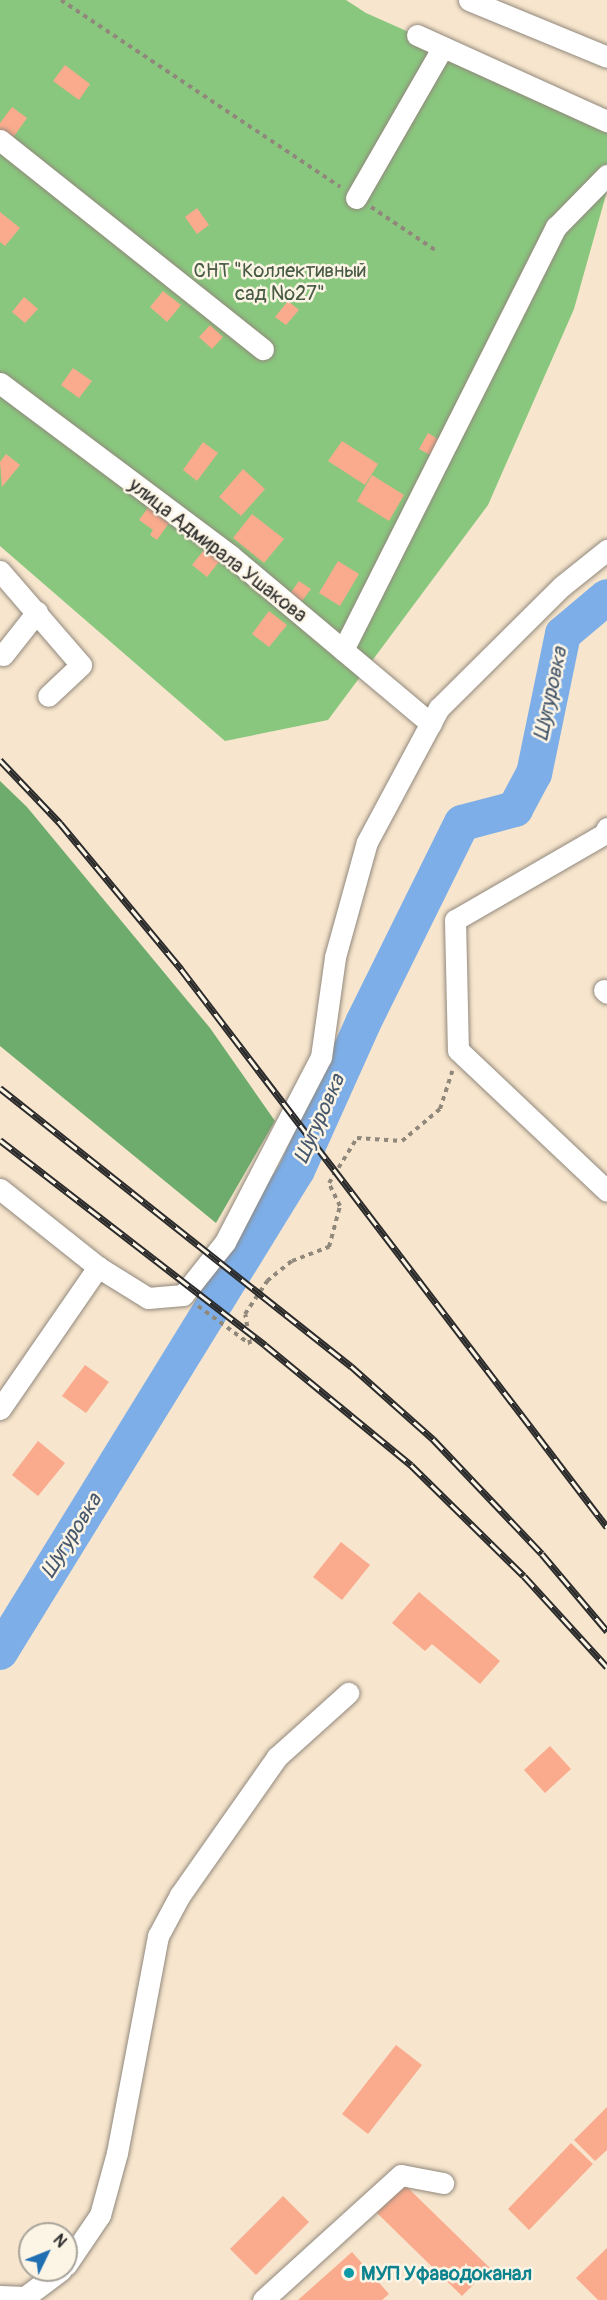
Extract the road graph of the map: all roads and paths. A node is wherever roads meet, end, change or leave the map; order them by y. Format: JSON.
{"nodes":[{"id":1,"x":61,"y":0,"type":"edge"},
{"id":2,"x":469,"y":0,"type":"edge"},
{"id":3,"x":417,"y":35,"type":"dead end"},
{"id":4,"x":444,"y":47,"type":"junction"},
{"id":5,"x":607,"y":57,"type":"edge"},
{"id":6,"x":607,"y":121,"type":"edge"},
{"id":7,"x":0,"y":140,"type":"edge"},
{"id":8,"x":607,"y":175,"type":"edge"},
{"id":9,"x":356,"y":198,"type":"junction"},
{"id":10,"x":435,"y":250,"type":"dead end"},
{"id":11,"x":263,"y":349,"type":"dead end"},
{"id":12,"x":0,"y":382,"type":"edge"},
{"id":13,"x":607,"y":550,"type":"edge"},
{"id":14,"x":0,"y":571,"type":"edge"},
{"id":15,"x":37,"y":612,"type":"junction"},
{"id":16,"x":343,"y":650,"type":"junction"},
{"id":17,"x":3,"y":655,"type":"dead end"},
{"id":18,"x":48,"y":696,"type":"dead end"},
{"id":19,"x":431,"y":724,"type":"junction"},
{"id":20,"x":607,"y":828,"type":"edge"},
{"id":21,"x":458,"y":1050,"type":"junction"},
{"id":22,"x":0,"y":1189,"type":"edge"},
{"id":23,"x":607,"y":1191,"type":"edge"},
{"id":24,"x":98,"y":1267,"type":"junction"},
{"id":25,"x":183,"y":1295,"type":"junction"},
{"id":26,"x":0,"y":1409,"type":"edge"},
{"id":27,"x":348,"y":1693,"type":"dead end"},
{"id":28,"x":443,"y":2183,"type":"dead end"},
{"id":29,"x":78,"y":2247,"type":"edge"},
{"id":30,"x":45,"y":2282,"type":"edge"},
{"id":31,"x":0,"y":2296,"type":"edge"},
{"id":32,"x":262,"y":2300,"type":"edge"}],
"edges":[{"from":1,"to":9,"type":"path"},
{"from":2,"to":5,"type":"street"},
{"from":3,"to":4,"type":"street"},
{"from":4,"to":6,"type":"street"},
{"from":4,"to":9,"type":"street"},
{"from":7,"to":11,"type":"street"},
{"from":8,"to":16,"type":"street"},
{"from":9,"to":10,"type":"path"},
{"from":12,"to":16,"type":"street","name":"улица Адмирала Ушакова"},
{"from":13,"to":19,"type":"street"},
{"from":14,"to":15,"type":"street"},
{"from":15,"to":17,"type":"street"},
{"from":15,"to":18,"type":"street"},
{"from":16,"to":19,"type":"street","name":"улица Адмирала Ушакова"},
{"from":19,"to":25,"type":"street"},
{"from":20,"to":21,"type":"street"},
{"from":21,"to":23,"type":"street"},
{"from":21,"to":25,"type":"path"},
{"from":22,"to":24,"type":"street"},
{"from":24,"to":25,"type":"street"},
{"from":24,"to":26,"type":"street"},
{"from":27,"to":29,"type":"street"},
{"from":28,"to":32,"type":"street"},
{"from":30,"to":31,"type":"street"}]}
